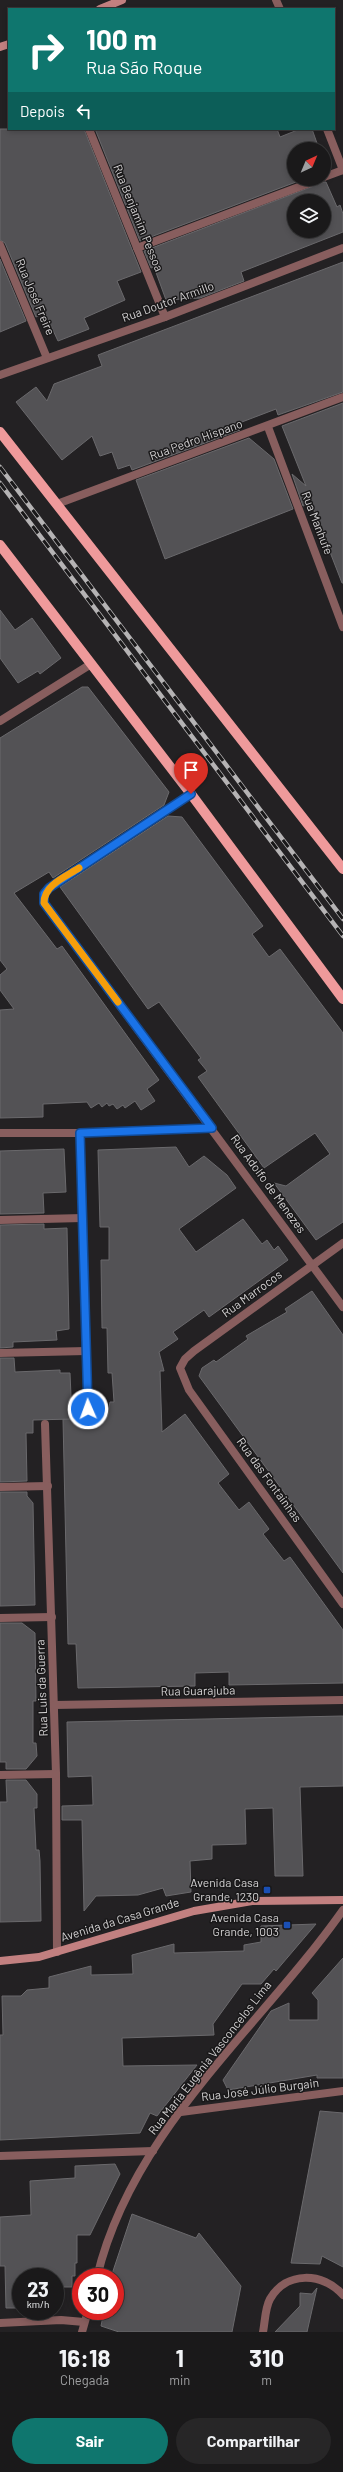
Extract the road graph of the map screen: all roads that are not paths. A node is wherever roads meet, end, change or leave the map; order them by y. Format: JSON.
{"nodes":[{"id":1,"x":122,"y":0,"type":"edge"},
{"id":2,"x":102,"y":8,"type":"edge"},
{"id":3,"x":89,"y":130,"type":"edge"},
{"id":4,"x":327,"y":130,"type":"edge"},
{"id":5,"x":343,"y":170,"type":"edge"},
{"id":6,"x":331,"y":174,"type":"edge"},
{"id":7,"x":301,"y":186,"type":"edge"},
{"id":8,"x":0,"y":245,"type":"edge"},
{"id":9,"x":137,"y":248,"type":"junction"},
{"id":10,"x":343,"y":248,"type":"edge"},
{"id":11,"x":165,"y":317,"type":"junction"},
{"id":12,"x":47,"y":358,"type":"junction"},
{"id":13,"x":0,"y":375,"type":"edge"},
{"id":14,"x":343,"y":397,"type":"edge"},
{"id":15,"x":268,"y":426,"type":"junction"},
{"id":16,"x":0,"y":432,"type":"edge"},
{"id":17,"x":57,"y":504,"type":"junction"},
{"id":18,"x":0,"y":545,"type":"edge"},
{"id":19,"x":343,"y":627,"type":"edge"},
{"id":20,"x":91,"y":664,"type":"junction"},
{"id":21,"x":0,"y":721,"type":"edge"},
{"id":22,"x":191,"y":794,"type":"junction"},
{"id":23,"x":343,"y":869,"type":"edge"},
{"id":24,"x":343,"y":999,"type":"edge"},
{"id":25,"x":212,"y":1128,"type":"junction"},
{"id":26,"x":0,"y":1133,"type":"edge"},
{"id":27,"x":80,"y":1133,"type":"junction"},
{"id":28,"x":82,"y":1218,"type":"junction"},
{"id":29,"x":0,"y":1220,"type":"edge"},
{"id":30,"x":343,"y":1243,"type":"edge"},
{"id":31,"x":312,"y":1265,"type":"junction"},
{"id":32,"x":343,"y":1307,"type":"edge"},
{"id":33,"x":86,"y":1351,"type":"junction"},
{"id":34,"x":0,"y":1353,"type":"edge"},
{"id":35,"x":180,"y":1368,"type":"joint"},
{"id":36,"x":88,"y":1409,"type":"dead end"},
{"id":37,"x":46,"y":1424,"type":"dead end"},
{"id":38,"x":48,"y":1486,"type":"junction"},
{"id":39,"x":0,"y":1487,"type":"edge"},
{"id":40,"x":343,"y":1604,"type":"edge"},
{"id":41,"x":52,"y":1617,"type":"junction"},
{"id":42,"x":0,"y":1618,"type":"edge"},
{"id":43,"x":343,"y":1700,"type":"edge"},
{"id":44,"x":54,"y":1705,"type":"junction"},
{"id":45,"x":56,"y":1774,"type":"junction"},
{"id":46,"x":0,"y":1775,"type":"edge"},
{"id":47,"x":343,"y":1900,"type":"edge"},
{"id":48,"x":343,"y":1910,"type":"edge"},
{"id":49,"x":57,"y":1952,"type":"junction"},
{"id":50,"x":0,"y":1961,"type":"edge"},
{"id":51,"x":343,"y":2092,"type":"edge"},
{"id":52,"x":181,"y":2112,"type":"junction"},
{"id":53,"x":153,"y":2151,"type":"junction"},
{"id":54,"x":0,"y":2156,"type":"edge"},
{"id":55,"x":100,"y":2268,"type":"edge"},
{"id":56,"x":343,"y":2296,"type":"edge"},
{"id":57,"x":84,"y":2322,"type":"joint"},
{"id":58,"x":0,"y":2323,"type":"edge"},
{"id":59,"x":82,"y":2332,"type":"edge"},
{"id":60,"x":262,"y":2332,"type":"edge"}],
"edges":[{"from":1,"to":2,"type":"main road"},
{"from":3,"to":9,"type":"street","name":"Rua Benjamim Pessoa"},
{"from":4,"to":5,"type":"street"},
{"from":5,"to":6,"type":"street"},
{"from":7,"to":9,"type":"street"},
{"from":8,"to":12,"type":"street","name":"Rua José Freire"},
{"from":9,"to":11,"type":"street","name":"Rua Benjamim Pessoa"},
{"from":10,"to":11,"type":"street","name":"Rua Doutor Armillo"},
{"from":11,"to":12,"type":"street","name":"Rua Doutor Armillo"},
{"from":12,"to":13,"type":"street","name":"Rua Doutor Armillo"},
{"from":14,"to":15,"type":"street","name":"Rua Pedro Hispano"},
{"from":15,"to":17,"type":"street","name":"Rua Pedro Hispano"},
{"from":15,"to":19,"type":"street","name":"Rua Manhufe"},
{"from":16,"to":17,"type":"main road"},
{"from":17,"to":23,"type":"main road"},
{"from":18,"to":20,"type":"main road"},
{"from":20,"to":21,"type":"street"},
{"from":20,"to":22,"type":"main road"},
{"from":22,"to":24,"type":"main road"},
{"from":22,"to":25,"type":"street","name":"Rua Adolfo de Menezes"},
{"from":25,"to":27,"type":"street"},
{"from":25,"to":31,"type":"street","name":"Rua Adolfo de Menezes"},
{"from":26,"to":27,"type":"street"},
{"from":27,"to":28,"type":"street"},
{"from":28,"to":29,"type":"street"},
{"from":28,"to":33,"type":"street"},
{"from":30,"to":31,"type":"street","name":"Rua Marrocos"},
{"from":31,"to":32,"type":"street","name":"Rua Adolfo de Menezes"},
{"from":31,"to":35,"type":"street","name":"Rua Marrocos"},
{"from":33,"to":34,"type":"street"},
{"from":33,"to":36,"type":"street"},
{"from":35,"to":40,"type":"street","name":"Rua das Fontainhas"},
{"from":37,"to":38,"type":"street","name":"Rua Luis da Guerra"},
{"from":38,"to":39,"type":"street"},
{"from":38,"to":41,"type":"street","name":"Rua Luis da Guerra"},
{"from":41,"to":42,"type":"street"},
{"from":41,"to":44,"type":"street","name":"Rua Luis da Guerra"},
{"from":43,"to":44,"type":"street","name":"Rua Guarajuba"},
{"from":44,"to":45,"type":"street","name":"Rua Luis da Guerra"},
{"from":45,"to":46,"type":"street"},
{"from":45,"to":49,"type":"street","name":"Rua Luis da Guerra"},
{"from":47,"to":49,"type":"main road","name":"Avenida da Casa Grande"},
{"from":48,"to":52,"type":"street","name":"Rua Maria Eugênia Vasconcelos Lima"},
{"from":49,"to":50,"type":"main road","name":"Avenida da Casa Grande"},
{"from":51,"to":52,"type":"street","name":"Rua José Júlio Burgain"},
{"from":52,"to":53,"type":"street","name":"Rua Maria Eugênia Vasconcelos Lima"},
{"from":53,"to":54,"type":"street"},
{"from":53,"to":55,"type":"street","name":"Rua Maria Eugênia Vasconcelos Lima"},
{"from":56,"to":60,"type":"street"},
{"from":57,"to":58,"type":"street"},
{"from":57,"to":59,"type":"street"}]}
